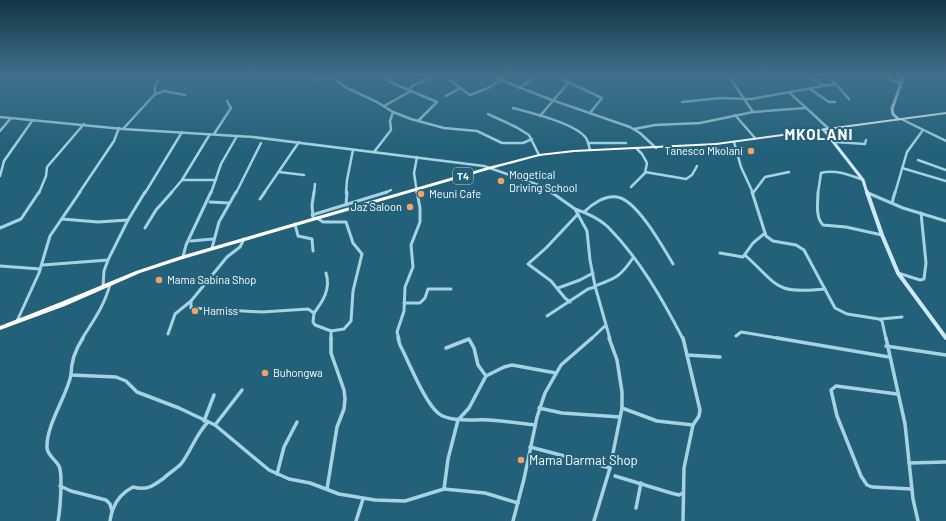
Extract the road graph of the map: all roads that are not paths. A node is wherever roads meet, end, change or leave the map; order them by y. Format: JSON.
{"nodes":[{"id":1,"x":150,"y":99,"type":"edge"},
{"id":2,"x":370,"y":99,"type":"edge"},
{"id":3,"x":395,"y":99,"type":"edge"},
{"id":4,"x":429,"y":99,"type":"edge"},
{"id":5,"x":601,"y":99,"type":"edge"},
{"id":6,"x":708,"y":99,"type":"edge"},
{"id":7,"x":744,"y":99,"type":"edge"},
{"id":8,"x":796,"y":99,"type":"edge"},
{"id":9,"x":825,"y":99,"type":"edge"},
{"id":10,"x":895,"y":99,"type":"edge"},
{"id":11,"x":552,"y":100,"type":"joint"},
{"id":12,"x":227,"y":101,"type":"dead end"},
{"id":13,"x":682,"y":102,"type":"dead end"},
{"id":14,"x":835,"y":102,"type":"dead end"},
{"id":15,"x":383,"y":106,"type":"junction"},
{"id":16,"x":513,"y":108,"type":"dead end"},
{"id":17,"x":805,"y":108,"type":"junction"},
{"id":18,"x":393,"y":112,"type":"junction"},
{"id":19,"x":753,"y":112,"type":"junction"},
{"id":20,"x":946,"y":112,"type":"edge"},
{"id":21,"x":590,"y":113,"type":"junction"},
{"id":22,"x":488,"y":114,"type":"dead end"},
{"id":23,"x":735,"y":115,"type":"junction"},
{"id":24,"x":540,"y":116,"type":"junction"},
{"id":25,"x":0,"y":117,"type":"edge"},
{"id":26,"x":11,"y":118,"type":"junction"},
{"id":27,"x":900,"y":119,"type":"junction"},
{"id":28,"x":418,"y":120,"type":"junction"},
{"id":29,"x":32,"y":121,"type":"junction"},
{"id":30,"x":84,"y":124,"type":"junction"},
{"id":31,"x":119,"y":128,"type":"junction"},
{"id":32,"x":123,"y":129,"type":"junction"},
{"id":33,"x":634,"y":129,"type":"junction"},
{"id":34,"x":826,"y":130,"type":"junction"},
{"id":35,"x":923,"y":130,"type":"junction"},
{"id":36,"x":0,"y":131,"type":"edge"},
{"id":37,"x":182,"y":132,"type":"junction"},
{"id":38,"x":212,"y":134,"type":"junction"},
{"id":39,"x":237,"y":136,"type":"junction"},
{"id":40,"x":532,"y":138,"type":"junction"},
{"id":41,"x":755,"y":138,"type":"junction"},
{"id":42,"x":866,"y":140,"type":"dead end"},
{"id":43,"x":946,"y":141,"type":"edge"},
{"id":44,"x":299,"y":142,"type":"junction"},
{"id":45,"x":588,"y":142,"type":"junction"},
{"id":46,"x":734,"y":142,"type":"junction"},
{"id":47,"x":835,"y":142,"type":"junction"},
{"id":48,"x":626,"y":143,"type":"dead end"},
{"id":49,"x":262,"y":144,"type":"dead end"},
{"id":50,"x":636,"y":148,"type":"junction"},
{"id":51,"x":656,"y":148,"type":"junction"},
{"id":52,"x":353,"y":150,"type":"junction"},
{"id":53,"x":590,"y":150,"type":"junction"},
{"id":54,"x":374,"y":152,"type":"junction"},
{"id":55,"x":539,"y":155,"type":"junction"},
{"id":56,"x":417,"y":157,"type":"junction"},
{"id":57,"x":918,"y":160,"type":"dead end"},
{"id":58,"x":697,"y":166,"type":"dead end"},
{"id":59,"x":490,"y":168,"type":"junction"},
{"id":60,"x":902,"y":168,"type":"junction"},
{"id":61,"x":946,"y":170,"type":"edge"},
{"id":62,"x":279,"y":172,"type":"junction"},
{"id":63,"x":645,"y":172,"type":"junction"},
{"id":64,"x":789,"y":172,"type":"dead end"},
{"id":65,"x":304,"y":174,"type":"dead end"},
{"id":66,"x":0,"y":176,"type":"edge"},
{"id":67,"x":182,"y":180,"type":"junction"},
{"id":68,"x":216,"y":180,"type":"junction"},
{"id":69,"x":862,"y":180,"type":"junction"},
{"id":70,"x":946,"y":181,"type":"edge"},
{"id":71,"x":315,"y":184,"type":"dead end"},
{"id":72,"x":632,"y":187,"type":"dead end"},
{"id":73,"x":391,"y":190,"type":"dead end"},
{"id":74,"x":416,"y":190,"type":"junction"},
{"id":75,"x":753,"y":193,"type":"junction"},
{"id":76,"x":868,"y":193,"type":"junction"},
{"id":77,"x":260,"y":199,"type":"dead end"},
{"id":78,"x":210,"y":202,"type":"dead end"},
{"id":79,"x":228,"y":203,"type":"junction"},
{"id":80,"x":892,"y":203,"type":"junction"},
{"id":81,"x":346,"y":205,"type":"junction"},
{"id":82,"x":575,"y":209,"type":"junction"},
{"id":83,"x":584,"y":212,"type":"junction"},
{"id":84,"x":921,"y":213,"type":"junction"},
{"id":85,"x":578,"y":214,"type":"junction"},
{"id":86,"x":314,"y":217,"type":"junction"},
{"id":87,"x":62,"y":218,"type":"junction"},
{"id":88,"x":128,"y":220,"type":"junction"},
{"id":89,"x":946,"y":221,"type":"edge"},
{"id":90,"x":0,"y":223,"type":"edge"},
{"id":91,"x":295,"y":224,"type":"junction"},
{"id":92,"x":4,"y":225,"type":"junction"},
{"id":93,"x":0,"y":228,"type":"edge"},
{"id":94,"x":145,"y":228,"type":"dead end"},
{"id":95,"x":765,"y":233,"type":"junction"},
{"id":96,"x":882,"y":235,"type":"junction"},
{"id":97,"x":244,"y":239,"type":"junction"},
{"id":98,"x":213,"y":240,"type":"junction"},
{"id":99,"x":191,"y":241,"type":"dead end"},
{"id":100,"x":212,"y":248,"type":"junction"},
{"id":101,"x":313,"y":251,"type":"dead end"},
{"id":102,"x":720,"y":253,"type":"dead end"},
{"id":103,"x":746,"y":256,"type":"junction"},
{"id":104,"x":183,"y":257,"type":"junction"},
{"id":105,"x":633,"y":258,"type":"junction"},
{"id":106,"x":108,"y":260,"type":"junction"},
{"id":107,"x":673,"y":264,"type":"dead end"},
{"id":108,"x":43,"y":265,"type":"dead end"},
{"id":109,"x":0,"y":266,"type":"edge"},
{"id":110,"x":40,"y":268,"type":"junction"},
{"id":111,"x":326,"y":273,"type":"dead end"},
{"id":112,"x":593,"y":273,"type":"junction"},
{"id":113,"x":898,"y":273,"type":"junction"},
{"id":114,"x":110,"y":284,"type":"junction"},
{"id":115,"x":103,"y":287,"type":"junction"},
{"id":116,"x":595,"y":287,"type":"junction"},
{"id":117,"x":558,"y":288,"type":"junction"},
{"id":118,"x":450,"y":289,"type":"dead end"},
{"id":119,"x":825,"y":289,"type":"junction"},
{"id":120,"x":191,"y":301,"type":"junction"},
{"id":121,"x":570,"y":302,"type":"junction"},
{"id":122,"x":404,"y":303,"type":"junction"},
{"id":123,"x":314,"y":313,"type":"junction"},
{"id":124,"x":547,"y":316,"type":"dead end"},
{"id":125,"x":902,"y":317,"type":"dead end"},
{"id":126,"x":881,"y":319,"type":"junction"},
{"id":127,"x":17,"y":322,"type":"junction"},
{"id":128,"x":605,"y":326,"type":"junction"},
{"id":129,"x":0,"y":328,"type":"edge"},
{"id":130,"x":331,"y":331,"type":"junction"},
{"id":131,"x":168,"y":334,"type":"dead end"},
{"id":132,"x":736,"y":336,"type":"dead end"},
{"id":133,"x":946,"y":338,"type":"edge"},
{"id":134,"x":886,"y":346,"type":"junction"},
{"id":135,"x":446,"y":348,"type":"dead end"},
{"id":136,"x":687,"y":355,"type":"junction"},
{"id":137,"x":946,"y":355,"type":"edge"},
{"id":138,"x":720,"y":357,"type":"dead end"},
{"id":139,"x":888,"y":357,"type":"junction"},
{"id":140,"x":556,"y":373,"type":"junction"},
{"id":141,"x":71,"y":376,"type":"junction"},
{"id":142,"x":486,"y":376,"type":"junction"},
{"id":143,"x":242,"y":390,"type":"dead end"},
{"id":144,"x":897,"y":394,"type":"junction"},
{"id":145,"x":214,"y":396,"type":"dead end"},
{"id":146,"x":539,"y":408,"type":"junction"},
{"id":147,"x":622,"y":408,"type":"junction"},
{"id":148,"x":620,"y":417,"type":"junction"},
{"id":149,"x":458,"y":420,"type":"junction"},
{"id":150,"x":206,"y":422,"type":"junction"},
{"id":151,"x":297,"y":422,"type":"dead end"},
{"id":152,"x":215,"y":425,"type":"junction"},
{"id":153,"x":534,"y":425,"type":"junction"},
{"id":154,"x":693,"y":425,"type":"junction"},
{"id":155,"x":530,"y":447,"type":"junction"},
{"id":156,"x":946,"y":462,"type":"edge"},
{"id":157,"x":909,"y":463,"type":"junction"},
{"id":158,"x":610,"y":468,"type":"junction"},
{"id":159,"x":278,"y":474,"type":"junction"},
{"id":160,"x":615,"y":476,"type":"dead end"},
{"id":161,"x":641,"y":483,"type":"junction"},
{"id":162,"x":60,"y":486,"type":"junction"},
{"id":163,"x":327,"y":489,"type":"junction"},
{"id":164,"x":444,"y":489,"type":"junction"},
{"id":165,"x":912,"y":489,"type":"junction"},
{"id":166,"x":683,"y":493,"type":"junction"},
{"id":167,"x":363,"y":498,"type":"junction"},
{"id":168,"x":518,"y":503,"type":"junction"},
{"id":169,"x":636,"y":508,"type":"dead end"},
{"id":170,"x":112,"y":511,"type":"junction"},
{"id":171,"x":58,"y":521,"type":"edge"},
{"id":172,"x":110,"y":521,"type":"edge"},
{"id":173,"x":356,"y":521,"type":"edge"},
{"id":174,"x":513,"y":521,"type":"edge"},
{"id":175,"x":594,"y":521,"type":"edge"},
{"id":176,"x":683,"y":521,"type":"edge"},
{"id":177,"x":918,"y":521,"type":"edge"}],
"edges":[{"from":1,"to":32,"type":"street"},
{"from":2,"to":15,"type":"street"},
{"from":3,"to":15,"type":"street"},
{"from":4,"to":28,"type":"street"},
{"from":5,"to":21,"type":"street"},
{"from":6,"to":13,"type":"street"},
{"from":7,"to":19,"type":"street"},
{"from":8,"to":17,"type":"street"},
{"from":9,"to":14,"type":"street"},
{"from":10,"to":27,"type":"street"},
{"from":11,"to":21,"type":"street"},
{"from":11,"to":24,"type":"street"},
{"from":12,"to":38,"type":"street"},
{"from":15,"to":18,"type":"street"},
{"from":16,"to":24,"type":"street"},
{"from":17,"to":19,"type":"street"},
{"from":17,"to":34,"type":"street"},
{"from":18,"to":28,"type":"street"},
{"from":18,"to":54,"type":"street"},
{"from":19,"to":23,"type":"street"},
{"from":20,"to":27,"type":"highway","number":"T4"},
{"from":21,"to":33,"type":"street"},
{"from":22,"to":40,"type":"street"},
{"from":23,"to":33,"type":"street"},
{"from":23,"to":41,"type":"street"},
{"from":24,"to":45,"type":"street"},
{"from":25,"to":26,"type":"street"},
{"from":26,"to":29,"type":"street"},
{"from":26,"to":36,"type":"street"},
{"from":27,"to":34,"type":"highway","number":"T4"},
{"from":27,"to":35,"type":"street"},
{"from":28,"to":40,"type":"street"},
{"from":29,"to":30,"type":"street"},
{"from":29,"to":66,"type":"street"},
{"from":30,"to":31,"type":"street"},
{"from":30,"to":92,"type":"street"},
{"from":31,"to":32,"type":"street"},
{"from":31,"to":87,"type":"street"},
{"from":32,"to":37,"type":"street"},
{"from":33,"to":51,"type":"street"},
{"from":34,"to":41,"type":"highway","number":"T4"},
{"from":34,"to":47,"type":"street"},
{"from":35,"to":43,"type":"street"},
{"from":35,"to":60,"type":"street"},
{"from":37,"to":38,"type":"street"},
{"from":37,"to":88,"type":"street"},
{"from":38,"to":39,"type":"street"},
{"from":38,"to":67,"type":"street"},
{"from":39,"to":44,"type":"street"},
{"from":39,"to":68,"type":"street"},
{"from":40,"to":55,"type":"street"},
{"from":41,"to":46,"type":"highway","number":"T4"},
{"from":42,"to":47,"type":"street"},
{"from":44,"to":52,"type":"street"},
{"from":44,"to":62,"type":"street"},
{"from":45,"to":48,"type":"street"},
{"from":45,"to":53,"type":"street"},
{"from":46,"to":51,"type":"highway","number":"T4"},
{"from":46,"to":75,"type":"street"},
{"from":47,"to":69,"type":"street"},
{"from":49,"to":79,"type":"street"},
{"from":50,"to":51,"type":"highway","number":"T4"},
{"from":50,"to":53,"type":"highway","number":"T4"},
{"from":50,"to":63,"type":"street"},
{"from":52,"to":54,"type":"street"},
{"from":52,"to":81,"type":"street"},
{"from":53,"to":55,"type":"highway","number":"T4"},
{"from":54,"to":56,"type":"street"},
{"from":55,"to":59,"type":"highway","number":"T4"},
{"from":56,"to":59,"type":"street"},
{"from":56,"to":74,"type":"street"},
{"from":57,"to":61,"type":"street"},
{"from":58,"to":63,"type":"street"},
{"from":59,"to":74,"type":"highway","number":"T4"},
{"from":59,"to":82,"type":"street"},
{"from":60,"to":70,"type":"street"},
{"from":60,"to":80,"type":"street"},
{"from":62,"to":65,"type":"street"},
{"from":62,"to":77,"type":"street"},
{"from":63,"to":72,"type":"street"},
{"from":64,"to":75,"type":"street"},
{"from":67,"to":68,"type":"street"},
{"from":67,"to":94,"type":"street"},
{"from":68,"to":104,"type":"street"},
{"from":69,"to":76,"type":"street"},
{"from":69,"to":96,"type":"street"},
{"from":71,"to":86,"type":"street"},
{"from":73,"to":81,"type":"street"},
{"from":74,"to":86,"type":"highway","number":"T4"},
{"from":74,"to":122,"type":"street"},
{"from":75,"to":95,"type":"street"},
{"from":76,"to":80,"type":"street"},
{"from":76,"to":96,"type":"street"},
{"from":78,"to":79,"type":"street"},
{"from":79,"to":98,"type":"street"},
{"from":80,"to":84,"type":"street"},
{"from":81,"to":86,"type":"street"},
{"from":82,"to":83,"type":"street"},
{"from":82,"to":85,"type":"street"},
{"from":83,"to":105,"type":"street"},
{"from":83,"to":107,"type":"street"},
{"from":84,"to":89,"type":"street"},
{"from":84,"to":113,"type":"street"},
{"from":85,"to":112,"type":"street"},
{"from":85,"to":117,"type":"street"},
{"from":86,"to":91,"type":"highway","number":"T4"},
{"from":86,"to":130,"type":"street"},
{"from":87,"to":88,"type":"street"},
{"from":87,"to":110,"type":"street"},
{"from":88,"to":106,"type":"street"},
{"from":90,"to":92,"type":"street"},
{"from":91,"to":97,"type":"highway","number":"T4"},
{"from":91,"to":101,"type":"street"},
{"from":92,"to":93,"type":"street"},
{"from":95,"to":103,"type":"street"},
{"from":95,"to":119,"type":"street"},
{"from":96,"to":113,"type":"street"},
{"from":97,"to":100,"type":"highway","number":"T4"},
{"from":97,"to":120,"type":"street"},
{"from":98,"to":99,"type":"street"},
{"from":98,"to":100,"type":"street"},
{"from":100,"to":104,"type":"highway","number":"T4"},
{"from":102,"to":103,"type":"street"},
{"from":103,"to":119,"type":"street"},
{"from":104,"to":114,"type":"highway","number":"T4"},
{"from":105,"to":116,"type":"street"},
{"from":105,"to":136,"type":"street"},
{"from":106,"to":108,"type":"street"},
{"from":106,"to":115,"type":"street"},
{"from":109,"to":110,"type":"street"},
{"from":110,"to":127,"type":"street"},
{"from":111,"to":123,"type":"street"},
{"from":112,"to":116,"type":"street"},
{"from":112,"to":117,"type":"street"},
{"from":113,"to":133,"type":"street"},
{"from":114,"to":115,"type":"highway","number":"T4"},
{"from":114,"to":141,"type":"street"},
{"from":115,"to":127,"type":"highway","number":"T4"},
{"from":116,"to":121,"type":"street"},
{"from":116,"to":128,"type":"street"},
{"from":117,"to":121,"type":"street"},
{"from":118,"to":122,"type":"street"},
{"from":119,"to":126,"type":"street"},
{"from":120,"to":123,"type":"street"},
{"from":120,"to":131,"type":"street"},
{"from":121,"to":124,"type":"street"},
{"from":122,"to":149,"type":"street"},
{"from":123,"to":130,"type":"street"},
{"from":125,"to":126,"type":"street"},
{"from":126,"to":134,"type":"street"},
{"from":127,"to":129,"type":"highway","number":"T4"},
{"from":128,"to":140,"type":"street"},
{"from":128,"to":147,"type":"street"},
{"from":130,"to":163,"type":"street"},
{"from":132,"to":139,"type":"street"},
{"from":134,"to":137,"type":"street"},
{"from":134,"to":139,"type":"street"},
{"from":135,"to":142,"type":"street"},
{"from":136,"to":138,"type":"street"},
{"from":136,"to":154,"type":"street"},
{"from":139,"to":144,"type":"street"},
{"from":140,"to":142,"type":"street"},
{"from":140,"to":146,"type":"street"},
{"from":141,"to":150,"type":"street"},
{"from":141,"to":162,"type":"street"},
{"from":142,"to":149,"type":"street"},
{"from":143,"to":152,"type":"street"},
{"from":144,"to":157,"type":"street"},
{"from":144,"to":165,"type":"street"},
{"from":145,"to":150,"type":"street"},
{"from":146,"to":148,"type":"street"},
{"from":146,"to":153,"type":"street"},
{"from":147,"to":148,"type":"street"},
{"from":147,"to":154,"type":"street"},
{"from":148,"to":158,"type":"street"},
{"from":149,"to":153,"type":"street"},
{"from":149,"to":164,"type":"street"},
{"from":150,"to":152,"type":"street"},
{"from":150,"to":170,"type":"street"},
{"from":151,"to":159,"type":"street"},
{"from":152,"to":159,"type":"street"},
{"from":153,"to":155,"type":"street"},
{"from":154,"to":166,"type":"street"},
{"from":155,"to":158,"type":"street"},
{"from":155,"to":168,"type":"street"},
{"from":156,"to":157,"type":"street"},
{"from":157,"to":165,"type":"street"},
{"from":158,"to":175,"type":"street"},
{"from":159,"to":163,"type":"street"},
{"from":160,"to":161,"type":"street"},
{"from":161,"to":166,"type":"street"},
{"from":161,"to":169,"type":"street"},
{"from":162,"to":170,"type":"street"},
{"from":162,"to":171,"type":"street"},
{"from":163,"to":167,"type":"street"},
{"from":164,"to":167,"type":"street"},
{"from":164,"to":168,"type":"street"},
{"from":165,"to":177,"type":"street"},
{"from":166,"to":176,"type":"street"},
{"from":167,"to":173,"type":"street"},
{"from":168,"to":174,"type":"street"},
{"from":170,"to":172,"type":"street"}]}
